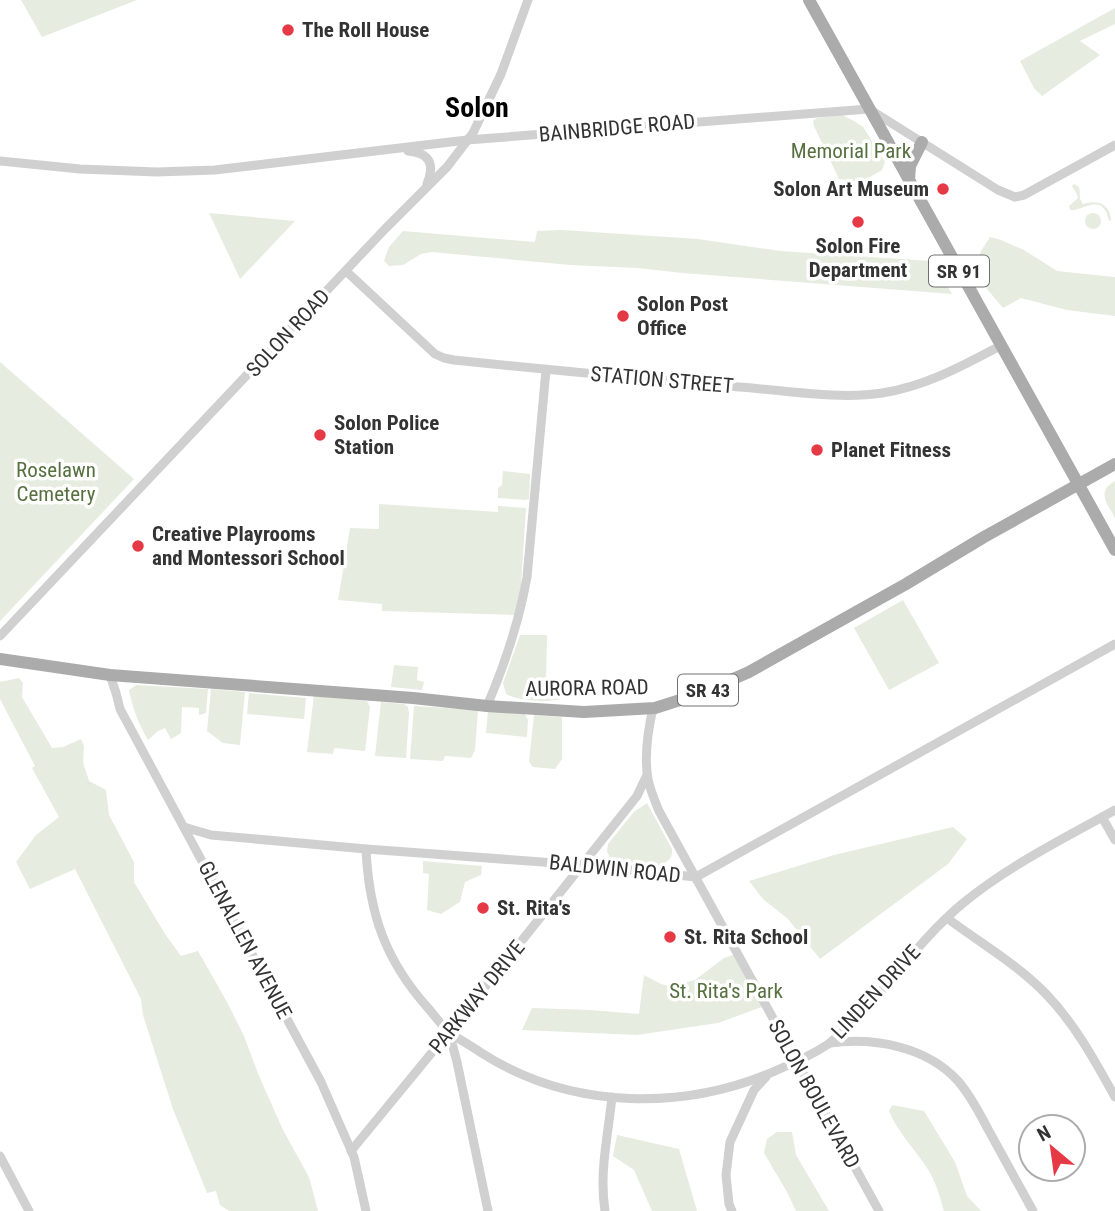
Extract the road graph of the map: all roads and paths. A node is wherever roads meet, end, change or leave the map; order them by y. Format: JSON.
{"nodes":[{"id":1,"x":528,"y":0,"type":"edge"},
{"id":2,"x":809,"y":0,"type":"edge"},
{"id":3,"x":869,"y":109,"type":"junction"},
{"id":4,"x":467,"y":140,"type":"junction"},
{"id":5,"x":922,"y":142,"type":"junction"},
{"id":6,"x":1115,"y":145,"type":"edge"},
{"id":7,"x":393,"y":149,"type":"junction"},
{"id":8,"x":0,"y":162,"type":"edge"},
{"id":9,"x":909,"y":181,"type":"junction"},
{"id":10,"x":425,"y":189,"type":"junction"},
{"id":11,"x":346,"y":271,"type":"junction"},
{"id":12,"x":1000,"y":346,"type":"junction"},
{"id":13,"x":546,"y":370,"type":"junction"},
{"id":14,"x":1115,"y":464,"type":"edge"},
{"id":15,"x":1078,"y":484,"type":"junction"},
{"id":16,"x":1115,"y":551,"type":"edge"},
{"id":17,"x":0,"y":636,"type":"edge"},
{"id":18,"x":1115,"y":643,"type":"edge"},
{"id":19,"x":0,"y":659,"type":"edge"},
{"id":20,"x":110,"y":675,"type":"junction"},
{"id":21,"x":487,"y":706,"type":"junction"},
{"id":22,"x":653,"y":708,"type":"junction"},
{"id":23,"x":648,"y":773,"type":"junction"},
{"id":24,"x":1115,"y":810,"type":"edge"},
{"id":25,"x":1102,"y":817,"type":"junction"},
{"id":26,"x":184,"y":827,"type":"junction"},
{"id":27,"x":1115,"y":840,"type":"edge"},
{"id":28,"x":366,"y":849,"type":"junction"},
{"id":29,"x":583,"y":864,"type":"junction"},
{"id":30,"x":696,"y":877,"type":"junction"},
{"id":31,"x":947,"y":918,"type":"junction"},
{"id":32,"x":449,"y":1032,"type":"junction"},
{"id":33,"x":829,"y":1043,"type":"junction"},
{"id":34,"x":796,"y":1062,"type":"junction"},
{"id":35,"x":769,"y":1075,"type":"junction"},
{"id":36,"x":612,"y":1097,"type":"junction"},
{"id":37,"x":1115,"y":1097,"type":"edge"},
{"id":38,"x":351,"y":1151,"type":"junction"},
{"id":39,"x":0,"y":1156,"type":"edge"},
{"id":40,"x":29,"y":1211,"type":"edge"},
{"id":41,"x":366,"y":1211,"type":"edge"},
{"id":42,"x":488,"y":1211,"type":"edge"},
{"id":43,"x":605,"y":1211,"type":"edge"},
{"id":44,"x":732,"y":1211,"type":"edge"},
{"id":45,"x":879,"y":1211,"type":"edge"},
{"id":46,"x":1033,"y":1211,"type":"edge"}],
"edges":[{"from":1,"to":4,"type":"street","name":"SOLON ROAD"},
{"from":2,"to":3,"type":"main road","number":"SR 91"},
{"from":3,"to":4,"type":"street","name":"BAINBRIDGE ROAD"},
{"from":3,"to":5,"type":"street"},
{"from":3,"to":9,"type":"main road","number":"SR 91"},
{"from":4,"to":7,"type":"street","name":"BAINBRIDGE ROAD"},
{"from":4,"to":10,"type":"street","name":"SOLON ROAD"},
{"from":5,"to":6,"type":"street"},
{"from":5,"to":9,"type":"main road"},
{"from":7,"to":8,"type":"street","name":"BAINBRIDGE ROAD"},
{"from":7,"to":10,"type":"street"},
{"from":9,"to":12,"type":"main road","number":"SR 91"},
{"from":10,"to":11,"type":"street","name":"SOLON ROAD"},
{"from":11,"to":13,"type":"street","name":"STATION STREET"},
{"from":11,"to":17,"type":"street","name":"SOLON ROAD"},
{"from":12,"to":13,"type":"street","name":"STATION STREET"},
{"from":12,"to":15,"type":"main road","number":"SR 91"},
{"from":13,"to":21,"type":"street"},
{"from":14,"to":15,"type":"main road","name":"AURORA ROAD","number":"SR 43"},
{"from":15,"to":16,"type":"main road","number":"SR 91"},
{"from":15,"to":22,"type":"main road","name":"AURORA ROAD","number":"SR 43"},
{"from":18,"to":30,"type":"street","name":"BALDWIN ROAD"},
{"from":19,"to":20,"type":"main road","name":"AURORA ROAD","number":"SR 43"},
{"from":20,"to":21,"type":"main road","name":"AURORA ROAD","number":"SR 43"},
{"from":20,"to":26,"type":"street","name":"GLENALLEN AVENUE"},
{"from":21,"to":22,"type":"main road","name":"AURORA ROAD","number":"SR 43"},
{"from":22,"to":23,"type":"street","name":"SOLON BOULEVARD"},
{"from":23,"to":29,"type":"street","name":"PARKWAY DRIVE"},
{"from":23,"to":30,"type":"street","name":"SOLON BOULEVARD"},
{"from":24,"to":25,"type":"street","name":"LINDEN DRIVE"},
{"from":25,"to":27,"type":"street"},
{"from":25,"to":31,"type":"street","name":"LINDEN DRIVE"},
{"from":26,"to":28,"type":"street","name":"BALDWIN ROAD"},
{"from":26,"to":38,"type":"street","name":"GLENALLEN AVENUE"},
{"from":28,"to":29,"type":"street","name":"BALDWIN ROAD"},
{"from":28,"to":32,"type":"street","name":"LINDEN DRIVE"},
{"from":29,"to":30,"type":"street","name":"BALDWIN ROAD"},
{"from":29,"to":32,"type":"street","name":"PARKWAY DRIVE"},
{"from":30,"to":34,"type":"street","name":"SOLON BOULEVARD"},
{"from":31,"to":33,"type":"street","name":"LINDEN DRIVE"},
{"from":31,"to":37,"type":"street"},
{"from":32,"to":36,"type":"street","name":"LINDEN DRIVE"},
{"from":32,"to":38,"type":"street","name":"PARKWAY DRIVE"},
{"from":32,"to":42,"type":"street"},
{"from":33,"to":34,"type":"street","name":"LINDEN DRIVE"},
{"from":33,"to":46,"type":"street"},
{"from":34,"to":35,"type":"street","name":"LINDEN DRIVE"},
{"from":34,"to":45,"type":"street","name":"SOLON BOULEVARD"},
{"from":35,"to":36,"type":"street","name":"LINDEN DRIVE"},
{"from":35,"to":44,"type":"street"},
{"from":36,"to":43,"type":"street"},
{"from":38,"to":41,"type":"street","name":"GLENALLEN AVENUE"},
{"from":39,"to":40,"type":"street"}]}
